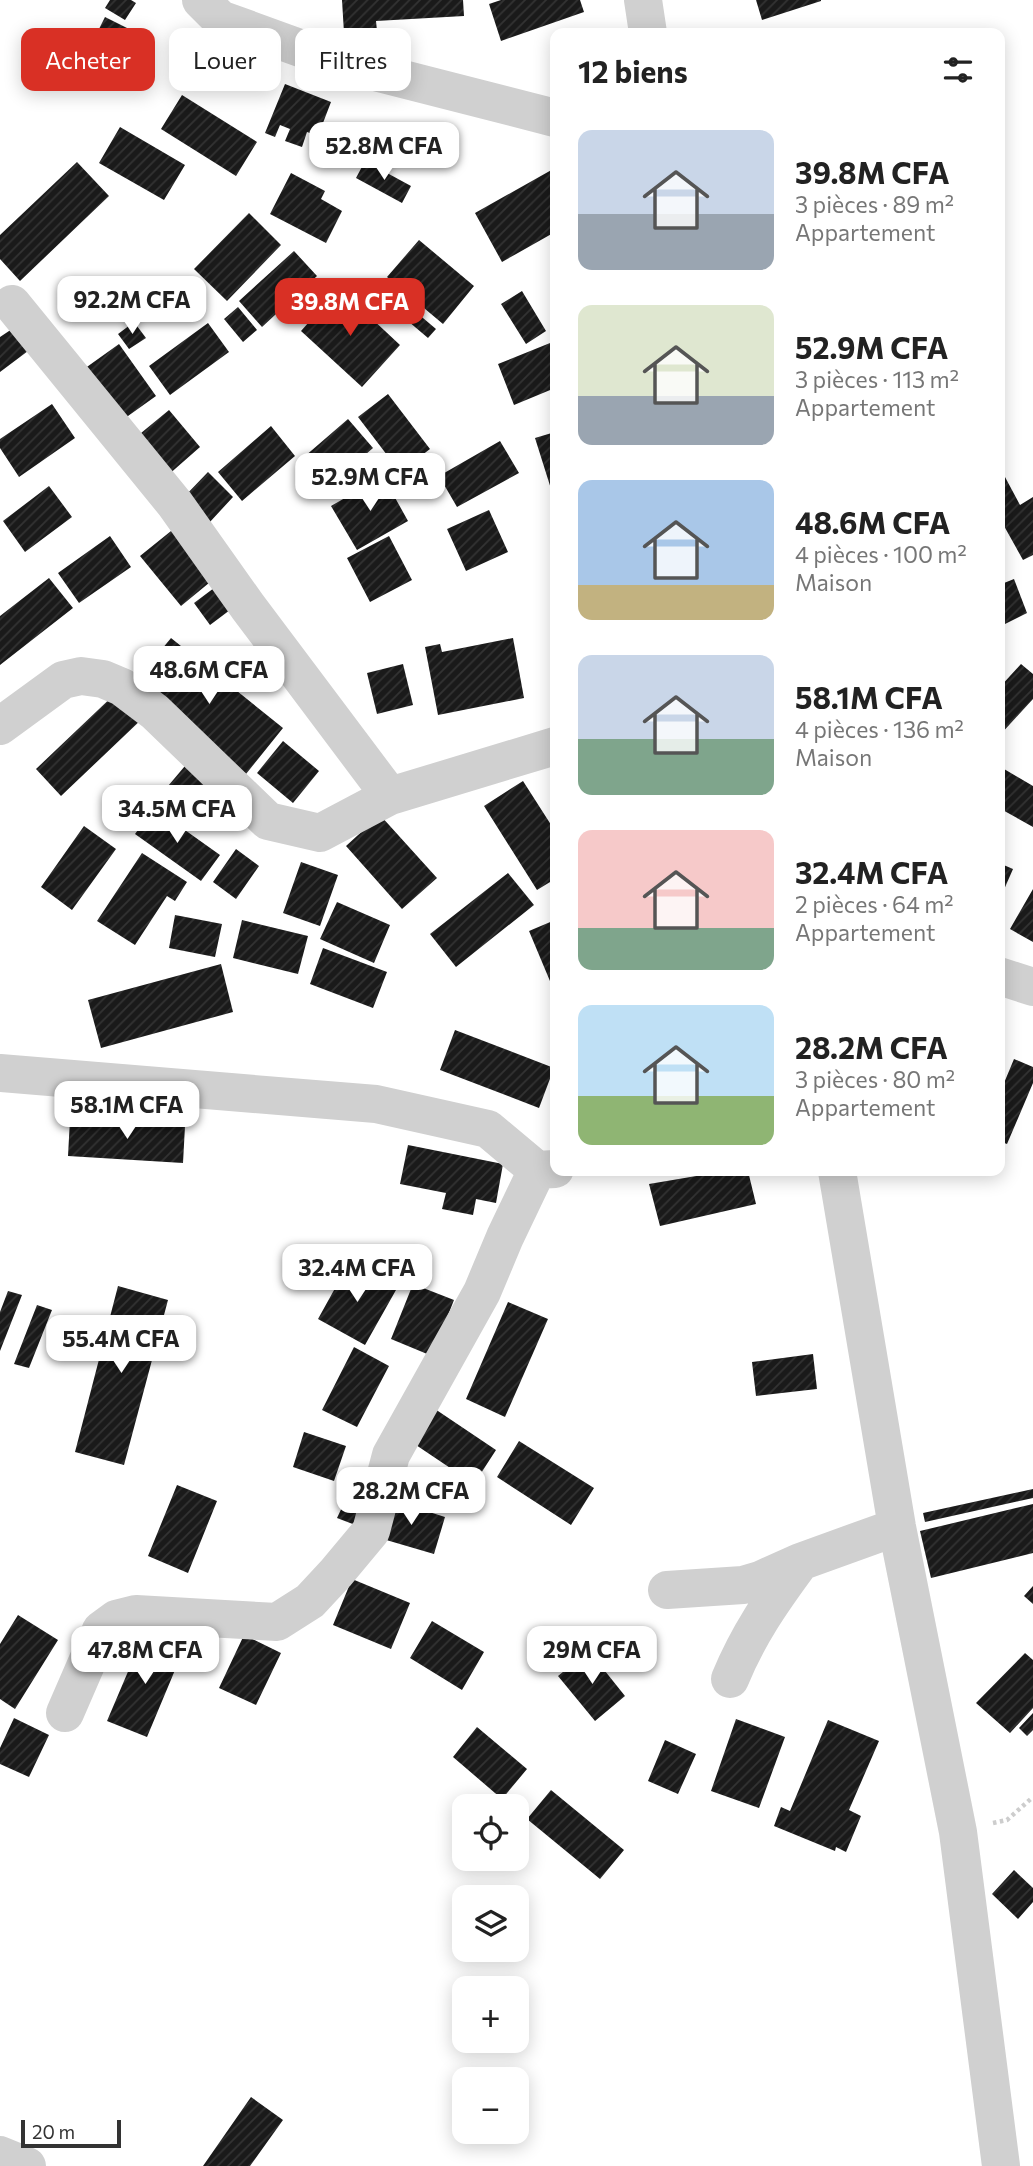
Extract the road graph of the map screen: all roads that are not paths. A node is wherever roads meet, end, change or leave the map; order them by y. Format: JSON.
{"nodes":[{"id":1,"x":201,"y":0,"type":"edge"},
{"id":2,"x":643,"y":0,"type":"edge"},
{"id":3,"x":648,"y":28,"type":"edge"},
{"id":4,"x":550,"y":117,"type":"edge"},
{"id":5,"x":12,"y":304,"type":"dead end"},
{"id":6,"x":0,"y":726,"type":"edge"},
{"id":7,"x":550,"y":748,"type":"edge"},
{"id":8,"x":390,"y":796,"type":"junction"},
{"id":9,"x":1005,"y":978,"type":"edge"},
{"id":10,"x":1033,"y":987,"type":"edge"},
{"id":11,"x":0,"y":1073,"type":"edge"},
{"id":12,"x":546,"y":1169,"type":"edge"},
{"id":13,"x":838,"y":1176,"type":"edge"},
{"id":14,"x":897,"y":1528,"type":"junction"},
{"id":15,"x":800,"y":1562,"type":"junction"},
{"id":16,"x":667,"y":1590,"type":"dead end"},
{"id":17,"x":730,"y":1679,"type":"dead end"},
{"id":18,"x":65,"y":1713,"type":"dead end"},
{"id":19,"x":0,"y":2155,"type":"edge"},
{"id":20,"x":27,"y":2166,"type":"edge"},
{"id":21,"x":1001,"y":2166,"type":"edge"}],
"edges":[{"from":1,"to":4,"type":"street"},
{"from":2,"to":3,"type":"street"},
{"from":5,"to":8,"type":"street"},
{"from":6,"to":8,"type":"street"},
{"from":7,"to":8,"type":"street"},
{"from":9,"to":10,"type":"street"},
{"from":11,"to":12,"type":"street"},
{"from":12,"to":18,"type":"street"},
{"from":13,"to":14,"type":"street"},
{"from":14,"to":15,"type":"street"},
{"from":14,"to":21,"type":"street"},
{"from":15,"to":16,"type":"street"},
{"from":15,"to":17,"type":"street"},
{"from":19,"to":20,"type":"street"}]}
